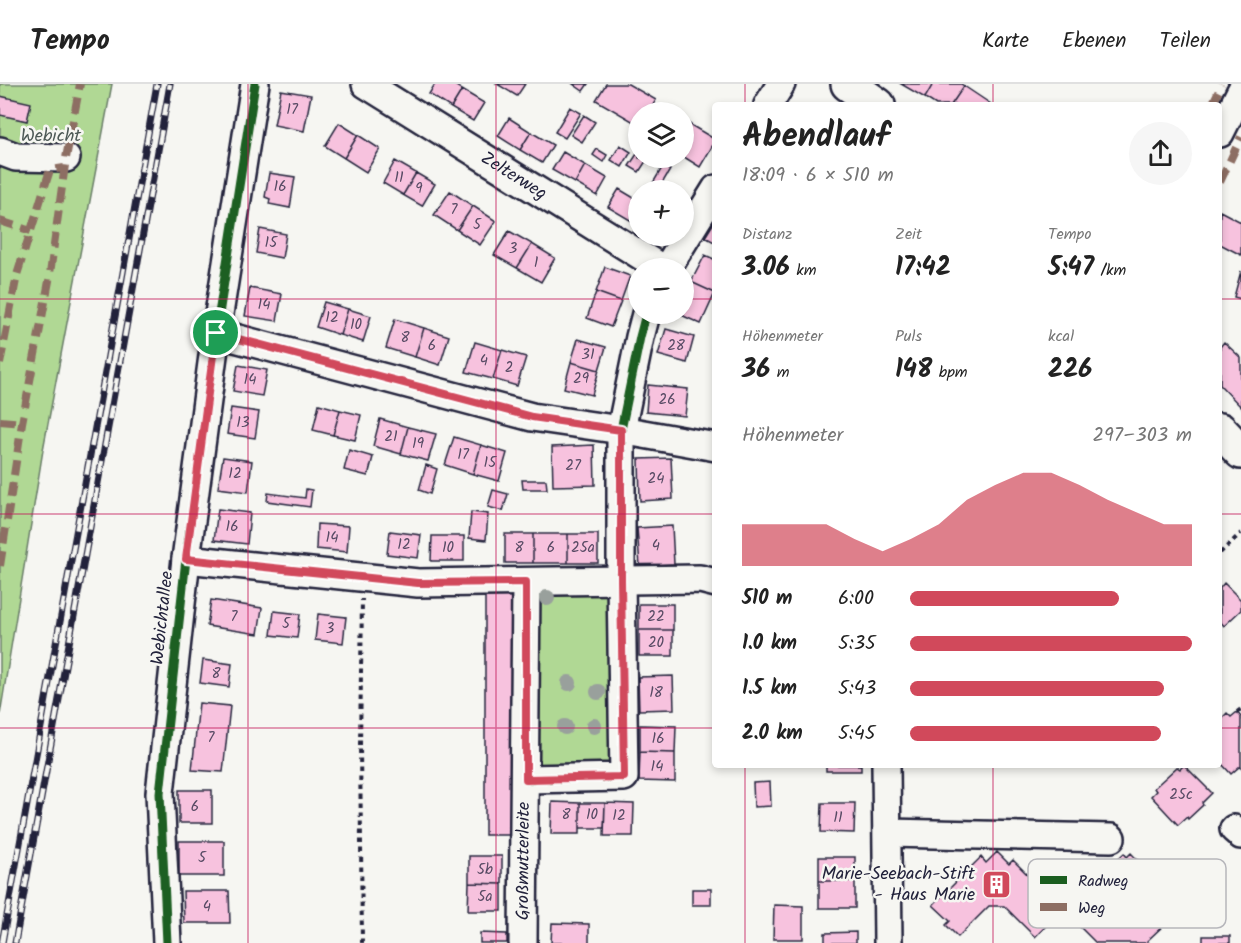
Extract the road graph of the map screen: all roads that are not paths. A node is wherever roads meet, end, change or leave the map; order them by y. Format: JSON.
{"nodes":[{"id":1,"x":255,"y":84,"type":"edge"},
{"id":2,"x":366,"y":84,"type":"edge"},
{"id":3,"x":780,"y":84,"type":"edge"},
{"id":4,"x":848,"y":84,"type":"edge"},
{"id":5,"x":1241,"y":91,"type":"edge"},
{"id":6,"x":770,"y":102,"type":"edge"},
{"id":7,"x":874,"y":102,"type":"edge"},
{"id":8,"x":1222,"y":129,"type":"edge"},
{"id":9,"x":0,"y":151,"type":"edge"},
{"id":10,"x":66,"y":158,"type":"dead end"},
{"id":11,"x":712,"y":195,"type":"edge"},
{"id":12,"x":644,"y":258,"type":"edge"},
{"id":13,"x":673,"y":258,"type":"edge"},
{"id":14,"x":643,"y":324,"type":"edge"},
{"id":15,"x":216,"y":333,"type":"junction"},
{"id":16,"x":621,"y":430,"type":"junction"},
{"id":17,"x":712,"y":446,"type":"edge"},
{"id":18,"x":186,"y":559,"type":"junction"},
{"id":19,"x":621,"y":580,"type":"junction"},
{"id":20,"x":526,"y":582,"type":"junction"},
{"id":21,"x":712,"y":582,"type":"edge"},
{"id":22,"x":886,"y":768,"type":"edge"},
{"id":23,"x":526,"y":779,"type":"junction"},
{"id":24,"x":888,"y":833,"type":"junction"},
{"id":25,"x":1111,"y":838,"type":"dead end"},
{"id":26,"x":167,"y":943,"type":"edge"},
{"id":27,"x":524,"y":943,"type":"edge"},
{"id":28,"x":888,"y":943,"type":"edge"}],
"edges":[{"from":1,"to":15,"type":"street","name":"Webichtallee"},
{"from":2,"to":12,"type":"street","name":"Zelterweg"},
{"from":3,"to":6,"type":"street"},
{"from":4,"to":7,"type":"main road"},
{"from":5,"to":8,"type":"street"},
{"from":9,"to":10,"type":"street"},
{"from":11,"to":13,"type":"street"},
{"from":14,"to":16,"type":"street","name":"Großmutterleite"},
{"from":15,"to":16,"type":"street"},
{"from":15,"to":18,"type":"street","name":"Webichtallee"},
{"from":16,"to":17,"type":"street"},
{"from":16,"to":19,"type":"street","name":"Großmutterleite"},
{"from":18,"to":20,"type":"street"},
{"from":18,"to":26,"type":"street","name":"Webichtallee"},
{"from":19,"to":20,"type":"street"},
{"from":19,"to":21,"type":"street"},
{"from":19,"to":23,"type":"street","name":"Großmutterleite"},
{"from":20,"to":23,"type":"street","name":"Großmutterleite"},
{"from":22,"to":24,"type":"street"},
{"from":23,"to":27,"type":"street","name":"Großmutterleite"},
{"from":24,"to":25,"type":"street"},
{"from":24,"to":28,"type":"street"}]}
